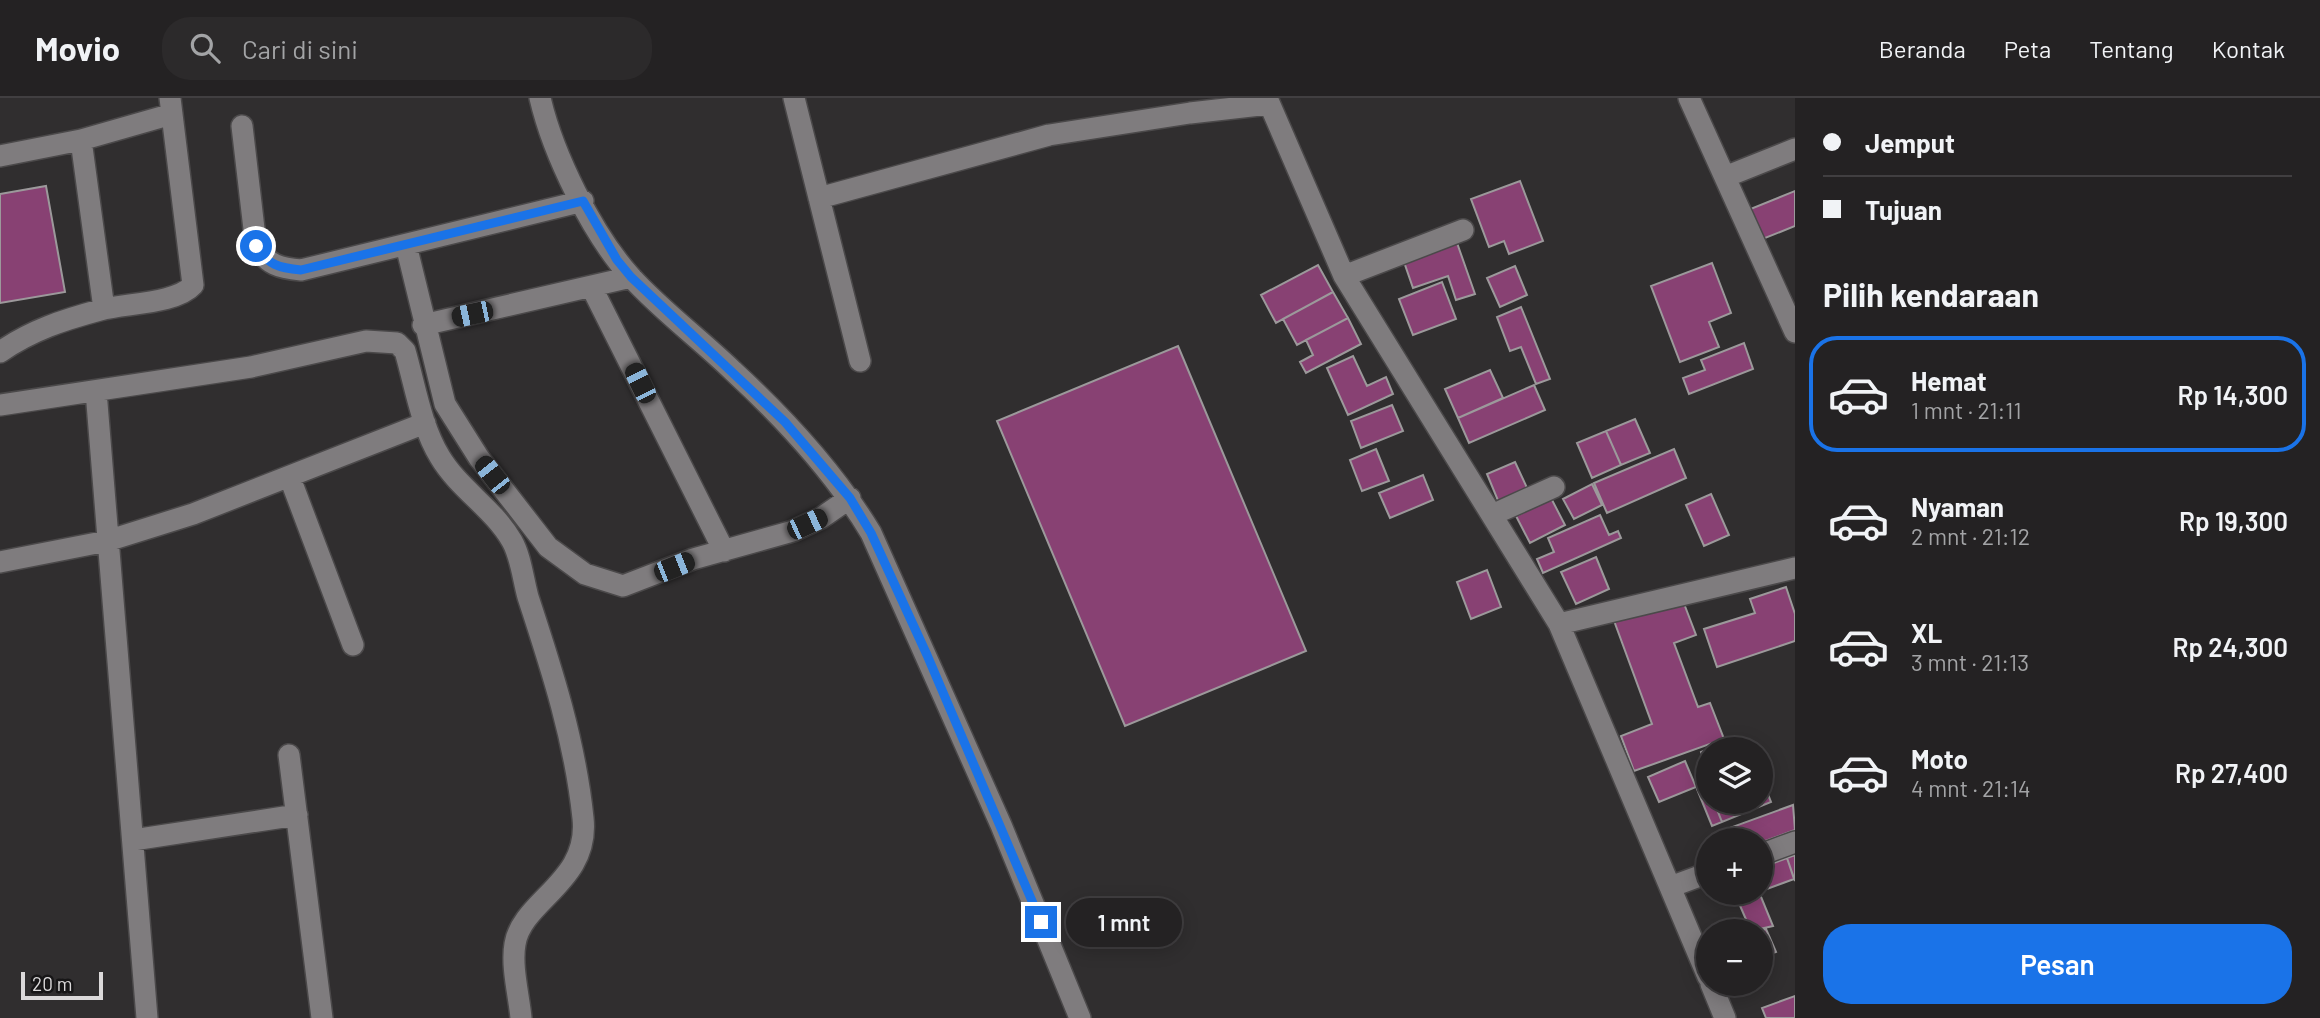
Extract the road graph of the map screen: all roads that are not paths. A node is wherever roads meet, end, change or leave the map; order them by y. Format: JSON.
{"nodes":[{"id":1,"x":540,"y":98,"type":"edge"},
{"id":2,"x":794,"y":98,"type":"edge"},
{"id":3,"x":1689,"y":98,"type":"edge"},
{"id":4,"x":1268,"y":101,"type":"edge"},
{"id":5,"x":171,"y":106,"type":"edge"},
{"id":6,"x":242,"y":126,"type":"dead end"},
{"id":7,"x":81,"y":140,"type":"junction"},
{"id":8,"x":1795,"y":149,"type":"edge"},
{"id":9,"x":0,"y":156,"type":"edge"},
{"id":10,"x":1725,"y":177,"type":"junction"},
{"id":11,"x":819,"y":198,"type":"junction"},
{"id":12,"x":583,"y":201,"type":"junction"},
{"id":13,"x":1463,"y":230,"type":"dead end"},
{"id":14,"x":406,"y":245,"type":"junction"},
{"id":15,"x":1344,"y":276,"type":"junction"},
{"id":16,"x":631,"y":277,"type":"junction"},
{"id":17,"x":592,"y":288,"type":"junction"},
{"id":18,"x":104,"y":309,"type":"junction"},
{"id":19,"x":424,"y":325,"type":"junction"},
{"id":20,"x":1795,"y":332,"type":"edge"},
{"id":21,"x":0,"y":352,"type":"edge"},
{"id":22,"x":860,"y":361,"type":"dead end"},
{"id":23,"x":96,"y":391,"type":"junction"},
{"id":24,"x":0,"y":405,"type":"edge"},
{"id":25,"x":425,"y":423,"type":"junction"},
{"id":26,"x":290,"y":478,"type":"junction"},
{"id":27,"x":1554,"y":487,"type":"dead end"},
{"id":28,"x":850,"y":498,"type":"junction"},
{"id":29,"x":1492,"y":515,"type":"junction"},
{"id":30,"x":107,"y":541,"type":"junction"},
{"id":31,"x":724,"y":551,"type":"junction"},
{"id":32,"x":0,"y":562,"type":"edge"},
{"id":33,"x":1795,"y":568,"type":"edge"},
{"id":34,"x":1559,"y":624,"type":"junction"},
{"id":35,"x":353,"y":645,"type":"dead end"},
{"id":36,"x":289,"y":755,"type":"dead end"},
{"id":37,"x":297,"y":815,"type":"junction"},
{"id":38,"x":134,"y":840,"type":"junction"},
{"id":39,"x":1795,"y":842,"type":"edge"},
{"id":40,"x":1773,"y":850,"type":"edge"},
{"id":41,"x":1696,"y":877,"type":"edge"},
{"id":42,"x":1670,"y":887,"type":"junction"},
{"id":43,"x":1696,"y":949,"type":"edge"},
{"id":44,"x":1716,"y":996,"type":"edge"},
{"id":45,"x":148,"y":1018,"type":"edge"},
{"id":46,"x":322,"y":1018,"type":"edge"},
{"id":47,"x":521,"y":1018,"type":"edge"},
{"id":48,"x":1080,"y":1018,"type":"edge"},
{"id":49,"x":1725,"y":1018,"type":"edge"}],
"edges":[{"from":1,"to":12,"type":"street"},
{"from":2,"to":11,"type":"street"},
{"from":3,"to":10,"type":"street"},
{"from":4,"to":11,"type":"street"},
{"from":4,"to":15,"type":"street"},
{"from":5,"to":7,"type":"street"},
{"from":5,"to":18,"type":"street"},
{"from":6,"to":14,"type":"street"},
{"from":7,"to":9,"type":"street"},
{"from":7,"to":18,"type":"street"},
{"from":8,"to":10,"type":"street"},
{"from":10,"to":20,"type":"street"},
{"from":11,"to":22,"type":"street"},
{"from":12,"to":14,"type":"street"},
{"from":12,"to":16,"type":"street"},
{"from":13,"to":15,"type":"street"},
{"from":14,"to":19,"type":"street"},
{"from":15,"to":29,"type":"street"},
{"from":16,"to":17,"type":"street"},
{"from":16,"to":28,"type":"street"},
{"from":17,"to":19,"type":"street"},
{"from":17,"to":31,"type":"street"},
{"from":18,"to":21,"type":"street"},
{"from":19,"to":31,"type":"street"},
{"from":23,"to":24,"type":"street"},
{"from":23,"to":25,"type":"street"},
{"from":23,"to":30,"type":"street"},
{"from":25,"to":26,"type":"street"},
{"from":25,"to":47,"type":"street"},
{"from":26,"to":30,"type":"street"},
{"from":26,"to":35,"type":"street"},
{"from":27,"to":29,"type":"street"},
{"from":28,"to":31,"type":"street"},
{"from":28,"to":48,"type":"street"},
{"from":29,"to":34,"type":"street"},
{"from":30,"to":32,"type":"street"},
{"from":30,"to":38,"type":"street"},
{"from":33,"to":34,"type":"street"},
{"from":34,"to":42,"type":"street"},
{"from":36,"to":37,"type":"street"},
{"from":37,"to":38,"type":"street"},
{"from":37,"to":46,"type":"street"},
{"from":38,"to":45,"type":"street"},
{"from":39,"to":40,"type":"street"},
{"from":41,"to":42,"type":"street"},
{"from":42,"to":43,"type":"street"},
{"from":44,"to":49,"type":"street"}]}
